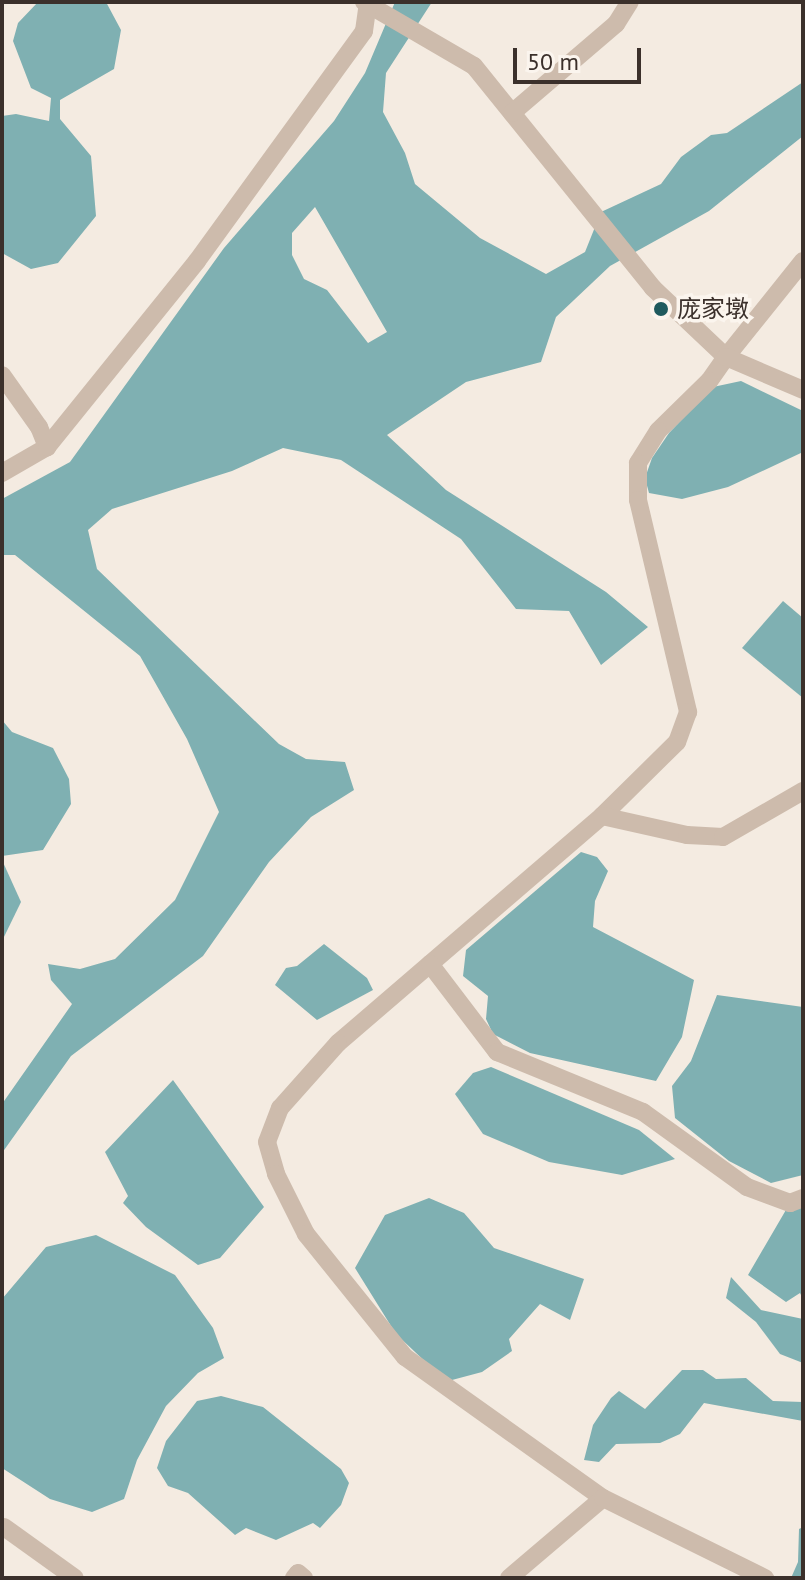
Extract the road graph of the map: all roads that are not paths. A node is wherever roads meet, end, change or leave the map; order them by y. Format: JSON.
{"nodes":[{"id":1,"x":630,"y":2,"type":"edge"},
{"id":2,"x":370,"y":6,"type":"edge"},
{"id":3,"x":512,"y":113,"type":"junction"},
{"id":4,"x":803,"y":261,"type":"edge"},
{"id":5,"x":726,"y":357,"type":"junction"},
{"id":6,"x":2,"y":375,"type":"edge"},
{"id":7,"x":803,"y":390,"type":"edge"},
{"id":8,"x":47,"y":447,"type":"junction"},
{"id":9,"x":2,"y":473,"type":"edge"},
{"id":10,"x":803,"y":791,"type":"edge"},
{"id":11,"x":602,"y":816,"type":"junction"},
{"id":12,"x":430,"y":964,"type":"junction"},
{"id":13,"x":803,"y":1198,"type":"edge"},
{"id":14,"x":603,"y":1498,"type":"junction"},
{"id":15,"x":4,"y":1527,"type":"edge"},
{"id":16,"x":75,"y":1578,"type":"edge"},
{"id":17,"x":294,"y":1578,"type":"edge"},
{"id":18,"x":304,"y":1578,"type":"edge"},
{"id":19,"x":509,"y":1578,"type":"edge"},
{"id":20,"x":765,"y":1578,"type":"edge"}],
"edges":[{"from":1,"to":3,"type":"street"},
{"from":2,"to":3,"type":"street"},
{"from":2,"to":8,"type":"street"},
{"from":3,"to":5,"type":"street"},
{"from":4,"to":5,"type":"street"},
{"from":5,"to":7,"type":"street"},
{"from":5,"to":11,"type":"street"},
{"from":6,"to":8,"type":"street"},
{"from":8,"to":9,"type":"street"},
{"from":10,"to":11,"type":"street"},
{"from":11,"to":12,"type":"street"},
{"from":12,"to":13,"type":"street"},
{"from":12,"to":14,"type":"street"},
{"from":14,"to":19,"type":"street"},
{"from":14,"to":20,"type":"street"},
{"from":15,"to":16,"type":"street"},
{"from":17,"to":18,"type":"street"}]}
